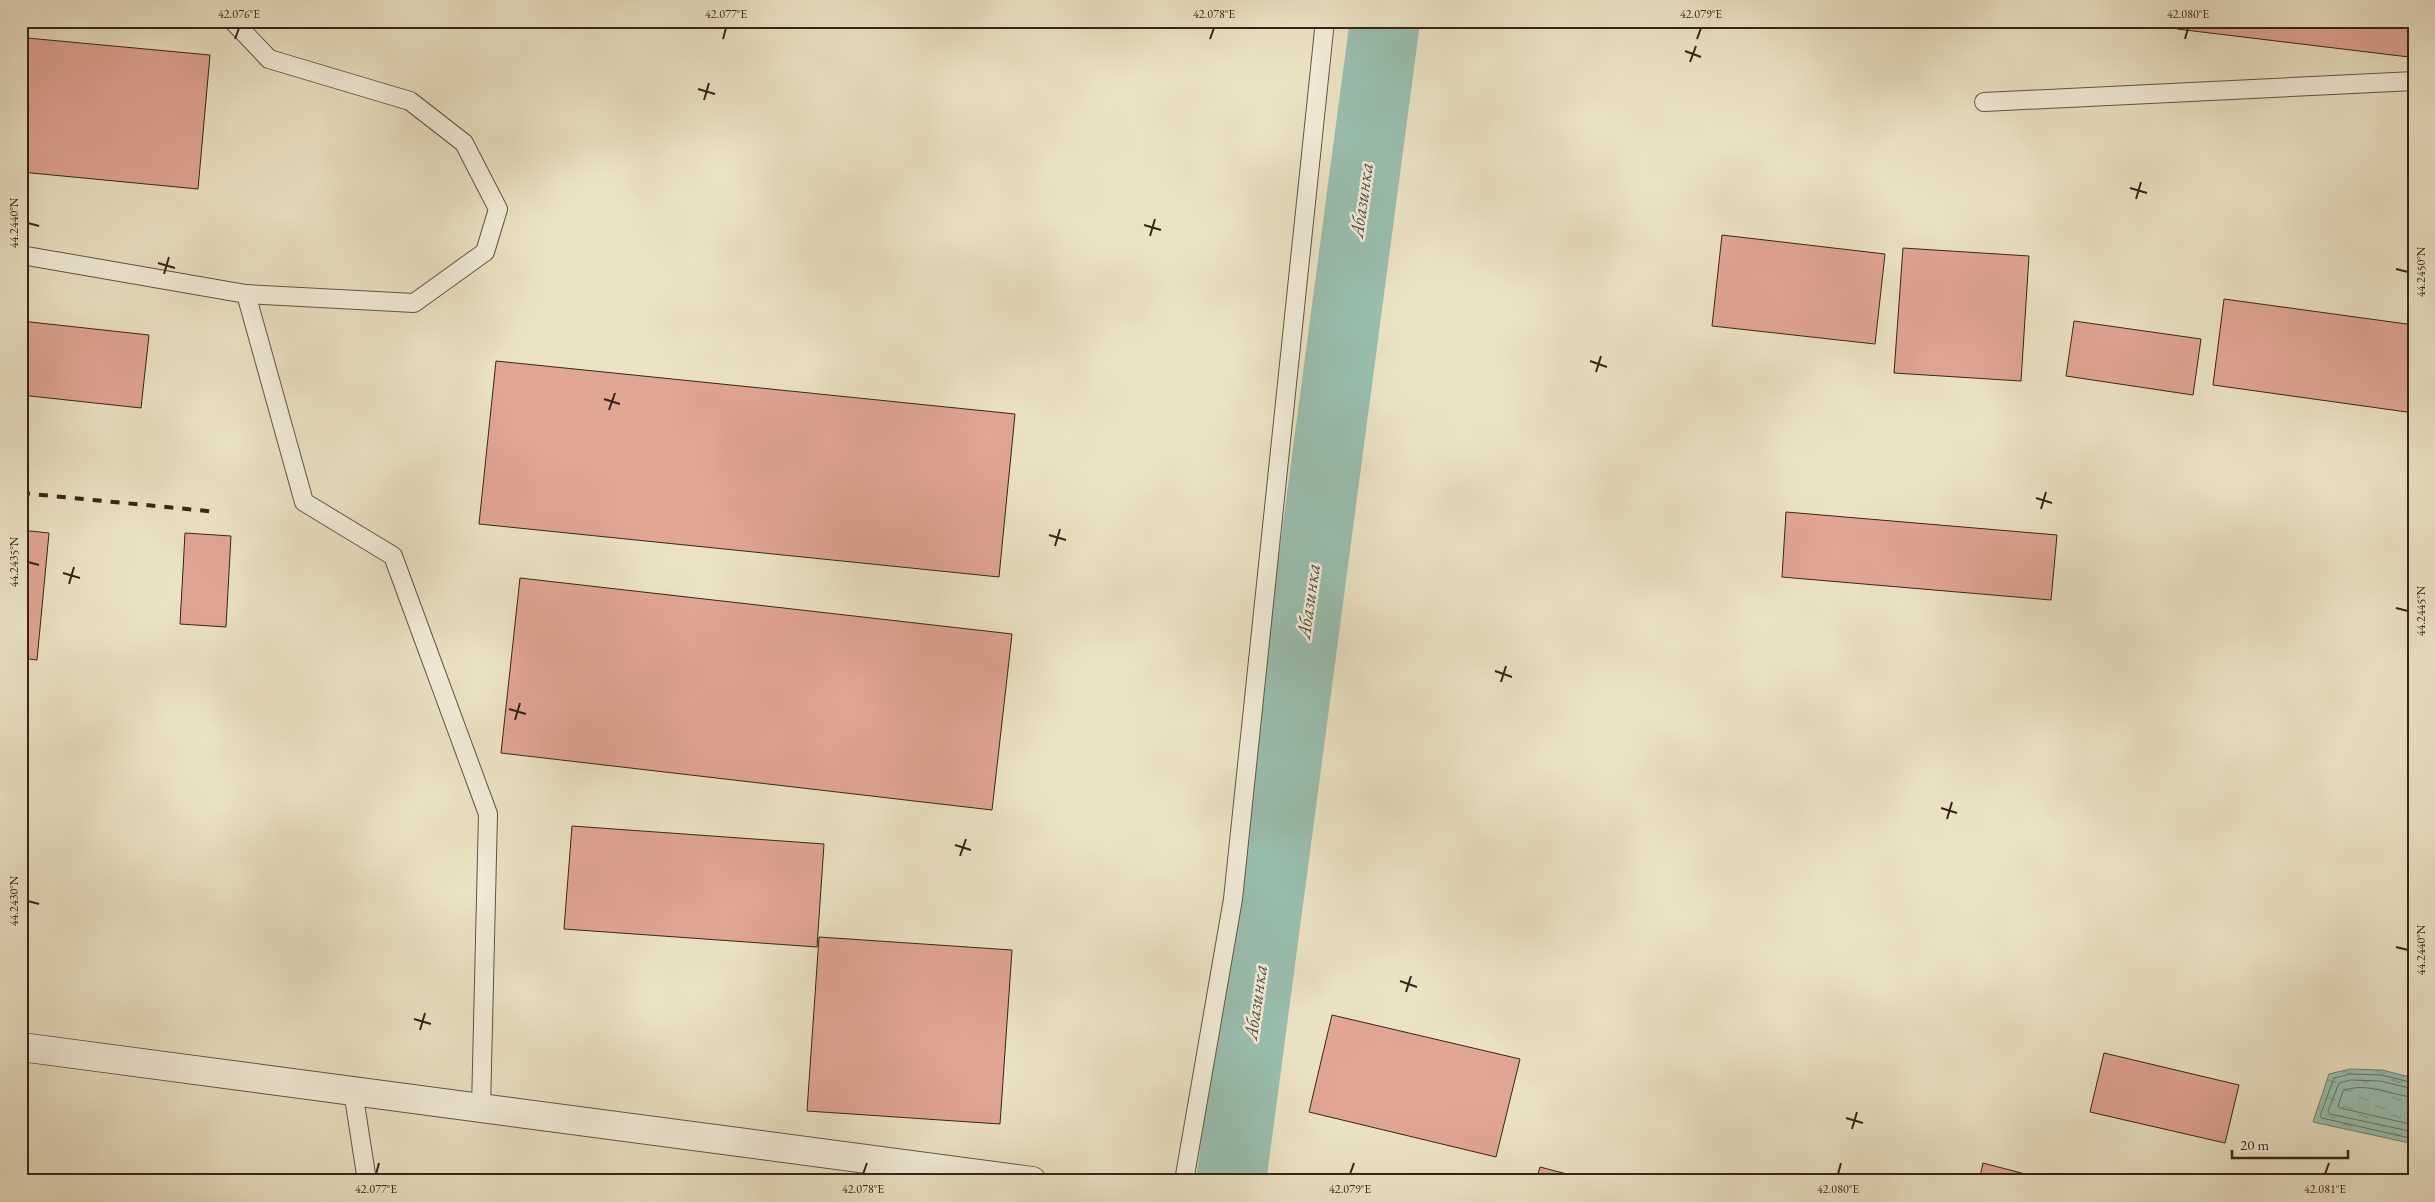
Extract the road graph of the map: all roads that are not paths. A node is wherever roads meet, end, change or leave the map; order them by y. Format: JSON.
{"nodes":[{"id":1,"x":233,"y":21,"type":"edge"},
{"id":2,"x":1325,"y":21,"type":"edge"},
{"id":3,"x":2414,"y":81,"type":"edge"},
{"id":4,"x":1984,"y":102,"type":"dead end"},
{"id":5,"x":21,"y":255,"type":"edge"},
{"id":6,"x":246,"y":294,"type":"junction"},
{"id":7,"x":21,"y":1047,"type":"edge"},
{"id":8,"x":353,"y":1091,"type":"junction"},
{"id":9,"x":481,"y":1108,"type":"junction"},
{"id":10,"x":367,"y":1181,"type":"edge"},
{"id":11,"x":1032,"y":1181,"type":"edge"},
{"id":12,"x":1184,"y":1181,"type":"edge"}],
"edges":[{"from":1,"to":6,"type":"lane"},
{"from":2,"to":12,"type":"lane"},
{"from":3,"to":4,"type":"lane"},
{"from":5,"to":6,"type":"lane"},
{"from":6,"to":9,"type":"lane"},
{"from":7,"to":8,"type":"street"},
{"from":8,"to":9,"type":"street"},
{"from":8,"to":10,"type":"lane"},
{"from":9,"to":11,"type":"street"}]}
